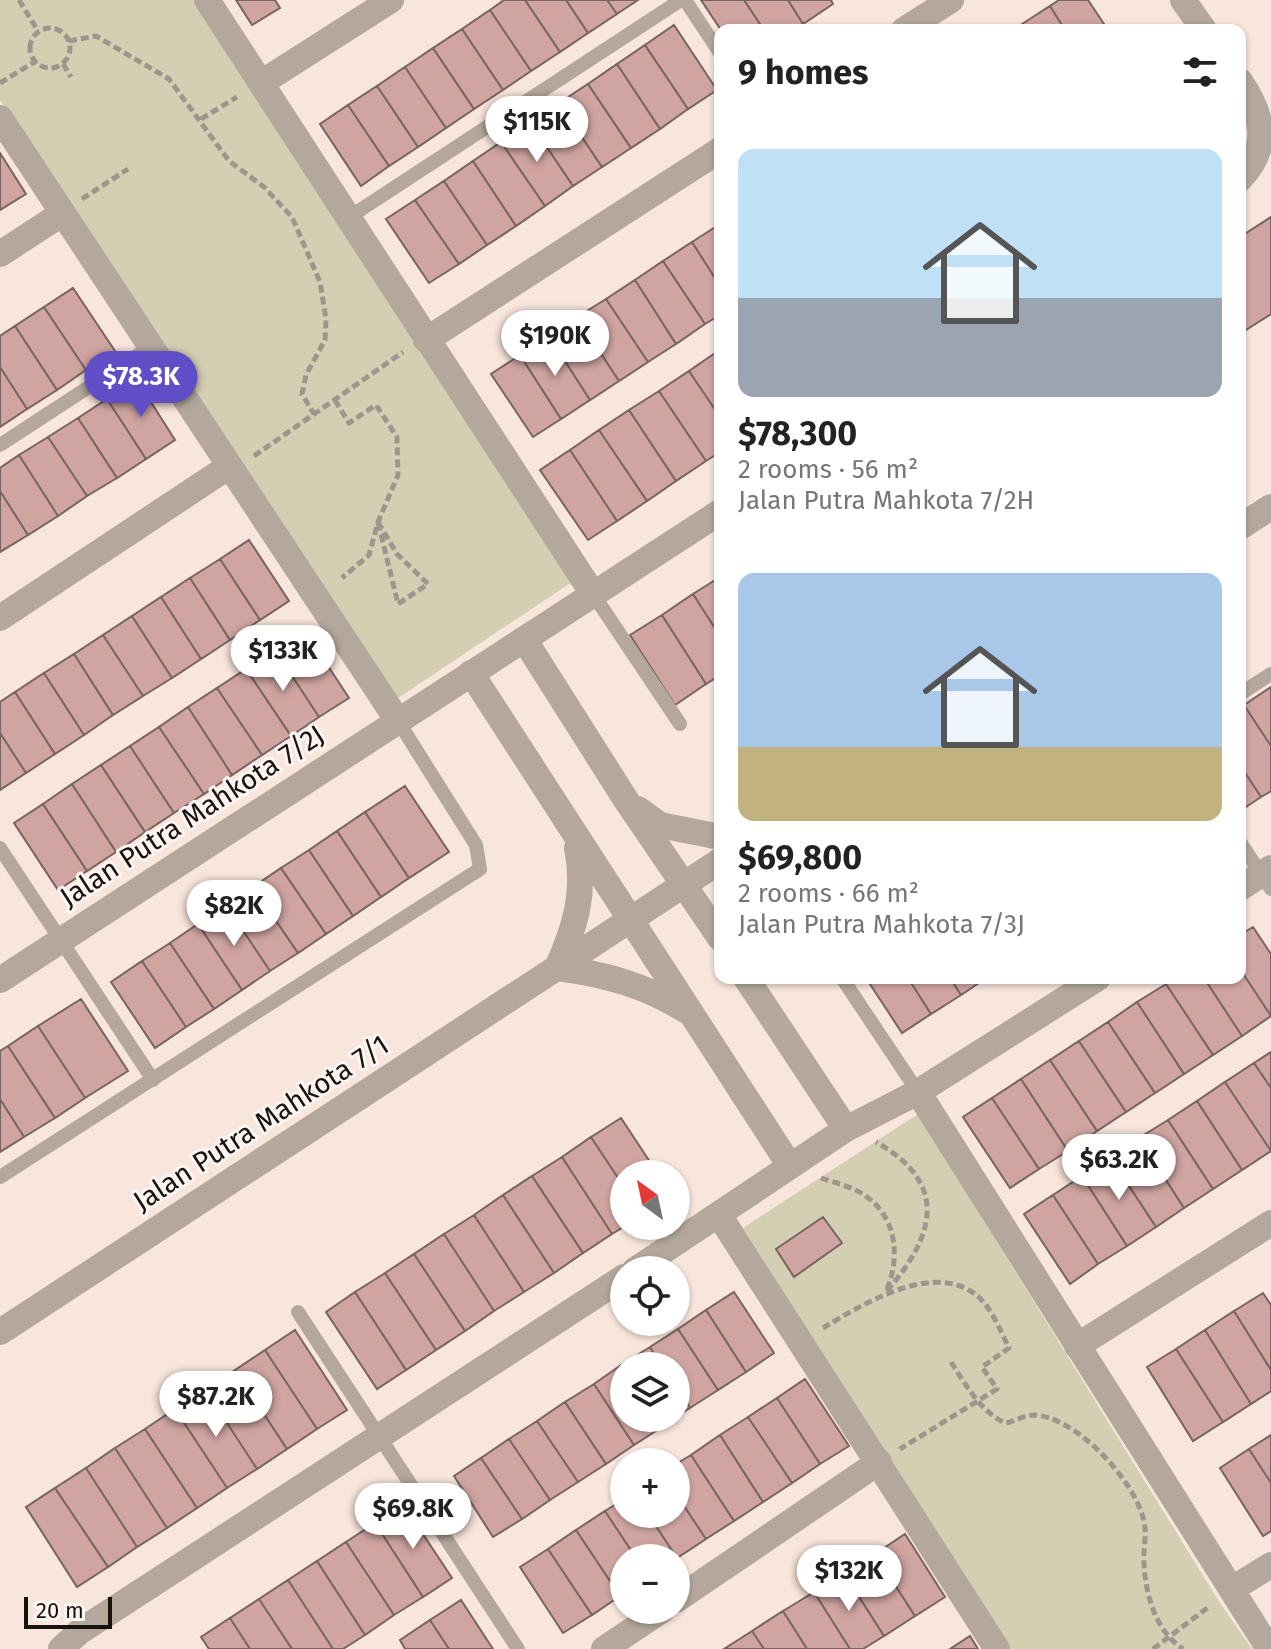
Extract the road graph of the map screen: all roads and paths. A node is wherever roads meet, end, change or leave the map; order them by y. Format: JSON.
{"nodes":[{"id":1,"x":19,"y":0,"type":"edge"},
{"id":2,"x":207,"y":0,"type":"edge"},
{"id":3,"x":391,"y":0,"type":"edge"},
{"id":4,"x":683,"y":0,"type":"edge"},
{"id":5,"x":951,"y":0,"type":"edge"},
{"id":6,"x":1183,"y":0,"type":"edge"},
{"id":7,"x":913,"y":24,"type":"edge"},
{"id":8,"x":1200,"y":24,"type":"edge"},
{"id":9,"x":38,"y":31,"type":"junction"},
{"id":10,"x":69,"y":41,"type":"junction"},
{"id":11,"x":714,"y":44,"type":"edge"},
{"id":12,"x":36,"y":61,"type":"junction"},
{"id":13,"x":63,"y":64,"type":"junction"},
{"id":14,"x":71,"y":77,"type":"dead end"},
{"id":15,"x":0,"y":83,"type":"edge"},
{"id":16,"x":252,"y":88,"type":"junction"},
{"id":17,"x":1246,"y":91,"type":"edge"},
{"id":18,"x":0,"y":118,"type":"edge"},
{"id":19,"x":201,"y":119,"type":"junction"},
{"id":20,"x":714,"y":154,"type":"edge"},
{"id":21,"x":128,"y":169,"type":"dead end"},
{"id":22,"x":1246,"y":172,"type":"edge"},
{"id":23,"x":67,"y":210,"type":"junction"},
{"id":24,"x":348,"y":218,"type":"junction"},
{"id":25,"x":0,"y":254,"type":"edge"},
{"id":26,"x":420,"y":343,"type":"junction"},
{"id":27,"x":150,"y":347,"type":"junction"},
{"id":28,"x":335,"y":400,"type":"junction"},
{"id":29,"x":314,"y":414,"type":"junction"},
{"id":30,"x":0,"y":445,"type":"edge"},
{"id":31,"x":239,"y":463,"type":"junction"},
{"id":32,"x":1271,"y":507,"type":"edge"},
{"id":33,"x":714,"y":516,"type":"edge"},
{"id":34,"x":378,"y":522,"type":"junction"},
{"id":35,"x":1246,"y":523,"type":"edge"},
{"id":36,"x":342,"y":578,"type":"dead end"},
{"id":37,"x":593,"y":594,"type":"junction"},
{"id":38,"x":0,"y":618,"type":"edge"},
{"id":39,"x":524,"y":639,"type":"junction"},
{"id":40,"x":471,"y":673,"type":"junction"},
{"id":41,"x":1271,"y":674,"type":"edge"},
{"id":42,"x":1246,"y":690,"type":"edge"},
{"id":43,"x":398,"y":721,"type":"junction"},
{"id":44,"x":680,"y":724,"type":"dead end"},
{"id":45,"x":626,"y":800,"type":"junction"},
{"id":46,"x":714,"y":836,"type":"edge"},
{"id":47,"x":575,"y":838,"type":"junction"},
{"id":48,"x":0,"y":848,"type":"edge"},
{"id":49,"x":1246,"y":853,"type":"edge"},
{"id":50,"x":714,"y":865,"type":"edge"},
{"id":51,"x":1261,"y":880,"type":"edge"},
{"id":52,"x":685,"y":885,"type":"junction"},
{"id":53,"x":631,"y":920,"type":"junction"},
{"id":54,"x":714,"y":929,"type":"edge"},
{"id":55,"x":60,"y":939,"type":"junction"},
{"id":56,"x":557,"y":968,"type":"junction"},
{"id":57,"x":0,"y":980,"type":"edge"},
{"id":58,"x":751,"y":984,"type":"edge"},
{"id":59,"x":846,"y":984,"type":"edge"},
{"id":60,"x":1089,"y":984,"type":"edge"},
{"id":61,"x":692,"y":1014,"type":"junction"},
{"id":62,"x":153,"y":1080,"type":"junction"},
{"id":63,"x":918,"y":1092,"type":"junction"},
{"id":64,"x":846,"y":1129,"type":"junction"},
{"id":65,"x":790,"y":1166,"type":"junction"},
{"id":66,"x":0,"y":1177,"type":"edge"},
{"id":67,"x":719,"y":1215,"type":"junction"},
{"id":68,"x":1271,"y":1223,"type":"edge"},
{"id":69,"x":656,"y":1256,"type":"edge"},
{"id":70,"x":610,"y":1286,"type":"edge"},
{"id":71,"x":886,"y":1292,"type":"junction"},
{"id":72,"x":298,"y":1312,"type":"dead end"},
{"id":73,"x":0,"y":1332,"type":"edge"},
{"id":74,"x":799,"y":1342,"type":"junction"},
{"id":75,"x":1077,"y":1346,"type":"junction"},
{"id":76,"x":951,"y":1362,"type":"dead end"},
{"id":77,"x":977,"y":1401,"type":"junction"},
{"id":78,"x":380,"y":1438,"type":"junction"},
{"id":79,"x":879,"y":1462,"type":"junction"},
{"id":80,"x":1271,"y":1565,"type":"edge"},
{"id":81,"x":1232,"y":1589,"type":"junction"},
{"id":82,"x":690,"y":1590,"type":"edge"},
{"id":83,"x":641,"y":1624,"type":"edge"},
{"id":84,"x":1168,"y":1639,"type":"junction"},
{"id":85,"x":61,"y":1649,"type":"edge"},
{"id":86,"x":518,"y":1649,"type":"edge"},
{"id":87,"x":604,"y":1649,"type":"edge"},
{"id":88,"x":997,"y":1649,"type":"edge"},
{"id":89,"x":1153,"y":1649,"type":"edge"},
{"id":90,"x":1183,"y":1649,"type":"edge"},
{"id":91,"x":1269,"y":1649,"type":"edge"}],
"edges":[{"from":1,"to":9,"type":"path"},
{"from":2,"to":16,"type":"street"},
{"from":3,"to":16,"type":"street"},
{"from":4,"to":11,"type":"lane"},
{"from":4,"to":24,"type":"lane"},
{"from":5,"to":7,"type":"street"},
{"from":6,"to":8,"type":"street"},
{"from":9,"to":10,"type":"path"},
{"from":9,"to":12,"type":"path"},
{"from":10,"to":13,"type":"path"},
{"from":10,"to":19,"type":"path"},
{"from":12,"to":13,"type":"path"},
{"from":12,"to":15,"type":"path"},
{"from":13,"to":14,"type":"path"},
{"from":16,"to":19,"type":"path"},
{"from":16,"to":24,"type":"street"},
{"from":17,"to":22,"type":"street"},
{"from":18,"to":23,"type":"street"},
{"from":19,"to":29,"type":"path"},
{"from":20,"to":26,"type":"street"},
{"from":21,"to":23,"type":"path"},
{"from":23,"to":25,"type":"street"},
{"from":23,"to":27,"type":"street"},
{"from":24,"to":26,"type":"street"},
{"from":26,"to":28,"type":"path"},
{"from":26,"to":37,"type":"street"},
{"from":27,"to":30,"type":"lane"},
{"from":27,"to":31,"type":"street"},
{"from":28,"to":29,"type":"path"},
{"from":28,"to":34,"type":"path"},
{"from":29,"to":31,"type":"path"},
{"from":31,"to":38,"type":"street"},
{"from":31,"to":43,"type":"street"},
{"from":32,"to":35,"type":"street"},
{"from":33,"to":37,"type":"street","name":"Jalan Putra Mahkota 7/2J"},
{"from":34,"to":34,"type":"path"},
{"from":34,"to":36,"type":"path"},
{"from":37,"to":39,"type":"street","name":"Jalan Putra Mahkota 7/2J"},
{"from":37,"to":44,"type":"lane"},
{"from":39,"to":40,"type":"street","name":"Jalan Putra Mahkota 7/2J"},
{"from":39,"to":45,"type":"street"},
{"from":40,"to":43,"type":"street","name":"Jalan Putra Mahkota 7/2J"},
{"from":40,"to":47,"type":"street"},
{"from":41,"to":42,"type":"lane"},
{"from":43,"to":55,"type":"street","name":"Jalan Putra Mahkota 7/2J"},
{"from":43,"to":62,"type":"lane"},
{"from":45,"to":46,"type":"street"},
{"from":45,"to":52,"type":"street"},
{"from":47,"to":53,"type":"street"},
{"from":47,"to":56,"type":"street"},
{"from":48,"to":55,"type":"lane"},
{"from":49,"to":51,"type":"lane"},
{"from":50,"to":52,"type":"street","name":"Jalan Putra Mahkota 7/1"},
{"from":52,"to":53,"type":"street","name":"Jalan Putra Mahkota 7/1"},
{"from":52,"to":54,"type":"street"},
{"from":53,"to":56,"type":"street","name":"Jalan Putra Mahkota 7/1"},
{"from":53,"to":61,"type":"street"},
{"from":55,"to":57,"type":"street","name":"Jalan Putra Mahkota 7/2J"},
{"from":55,"to":62,"type":"lane"},
{"from":56,"to":61,"type":"street"},
{"from":56,"to":73,"type":"street","name":"Jalan Putra Mahkota 7/1"},
{"from":58,"to":64,"type":"street"},
{"from":59,"to":63,"type":"lane"},
{"from":60,"to":63,"type":"street"},
{"from":61,"to":65,"type":"street"},
{"from":62,"to":66,"type":"lane"},
{"from":63,"to":64,"type":"street"},
{"from":63,"to":75,"type":"street"},
{"from":64,"to":65,"type":"street"},
{"from":64,"to":71,"type":"path"},
{"from":65,"to":67,"type":"street"},
{"from":65,"to":71,"type":"path"},
{"from":67,"to":69,"type":"street"},
{"from":67,"to":74,"type":"street"},
{"from":68,"to":75,"type":"street"},
{"from":70,"to":78,"type":"street"},
{"from":71,"to":74,"type":"path"},
{"from":71,"to":77,"type":"path"},
{"from":72,"to":78,"type":"lane"},
{"from":74,"to":79,"type":"street"},
{"from":75,"to":81,"type":"street"},
{"from":76,"to":77,"type":"path"},
{"from":77,"to":79,"type":"path"},
{"from":77,"to":84,"type":"path"},
{"from":78,"to":85,"type":"street"},
{"from":78,"to":86,"type":"lane"},
{"from":79,"to":82,"type":"street"},
{"from":79,"to":88,"type":"street"},
{"from":80,"to":81,"type":"street"},
{"from":81,"to":84,"type":"path"},
{"from":81,"to":91,"type":"street"},
{"from":83,"to":87,"type":"street"},
{"from":84,"to":89,"type":"path"},
{"from":84,"to":90,"type":"path"}]}
